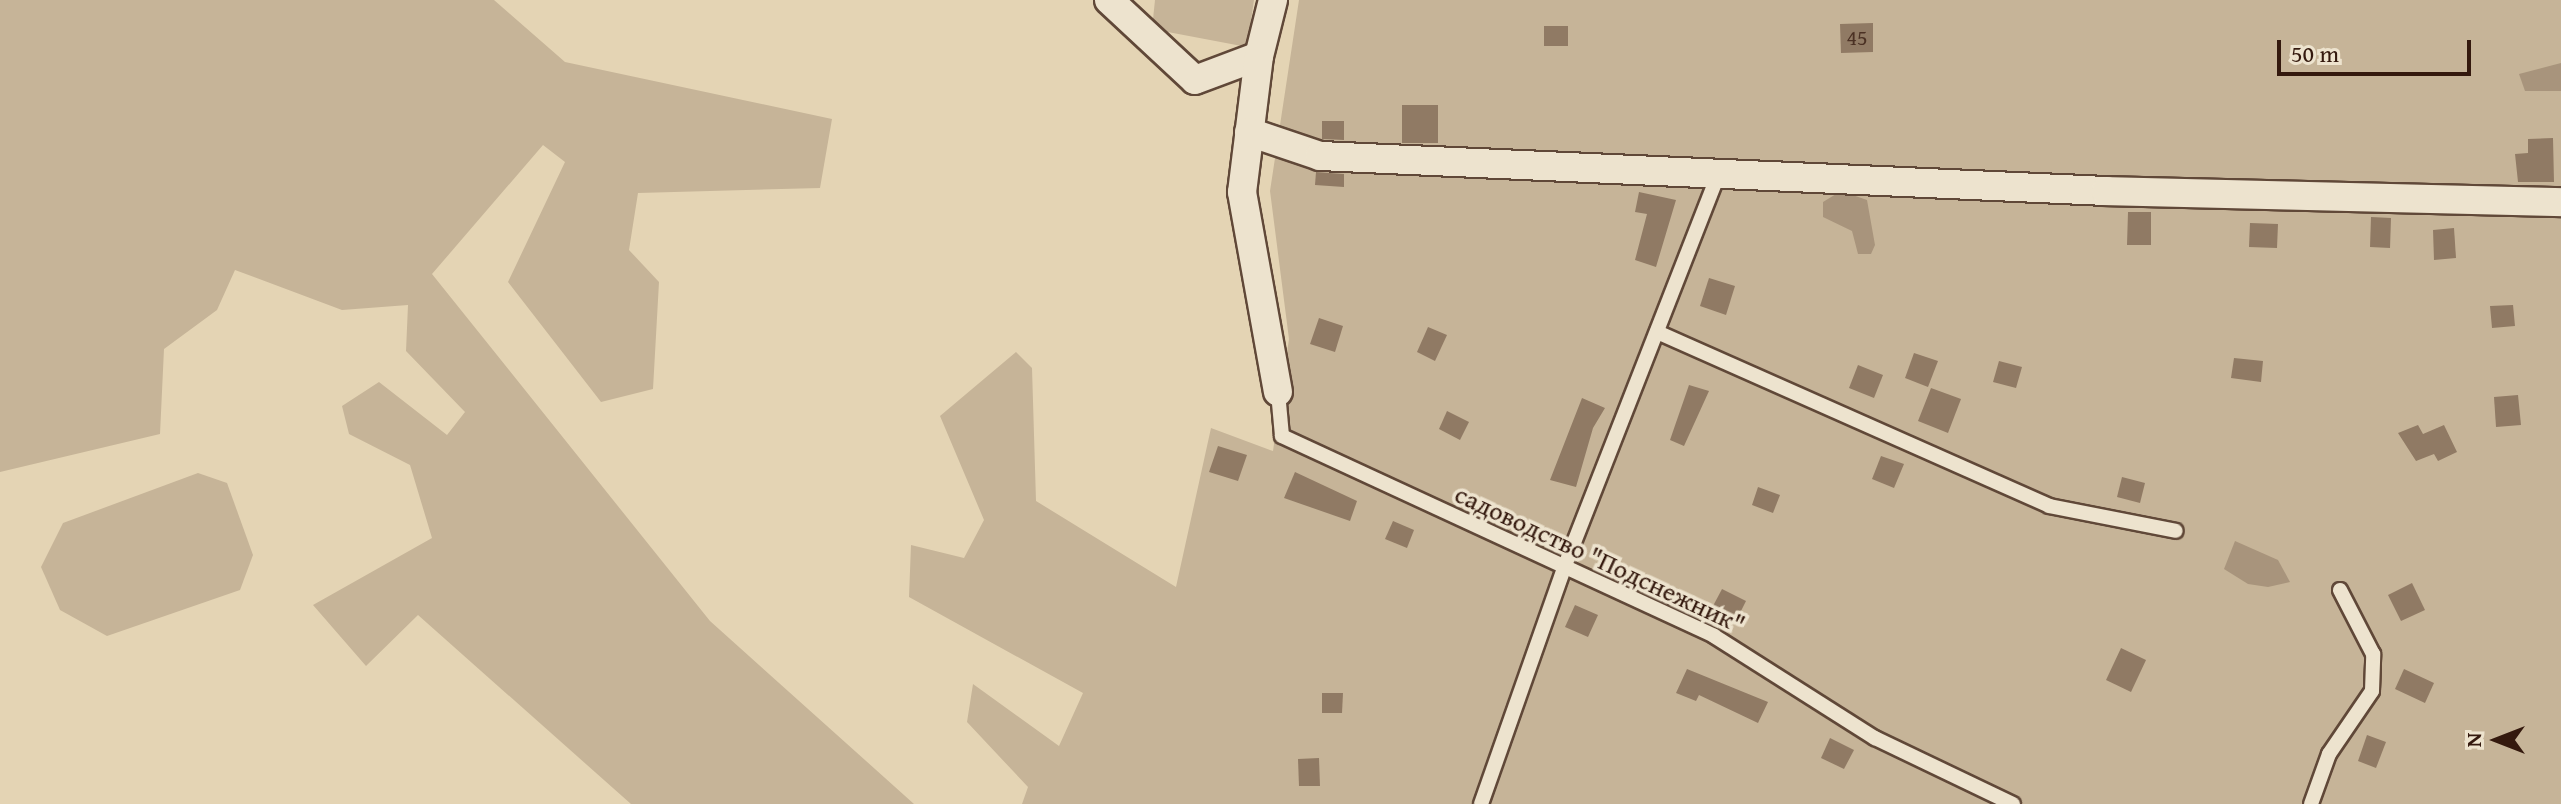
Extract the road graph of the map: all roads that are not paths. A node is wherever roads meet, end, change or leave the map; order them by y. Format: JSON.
{"nodes":[{"id":1,"x":1109,"y":0,"type":"edge"},
{"id":2,"x":1273,"y":0,"type":"edge"},
{"id":3,"x":1259,"y":56,"type":"junction"},
{"id":4,"x":1249,"y":132,"type":"junction"},
{"id":5,"x":1718,"y":175,"type":"junction"},
{"id":6,"x":2561,"y":202,"type":"edge"},
{"id":7,"x":1657,"y":332,"type":"junction"},
{"id":8,"x":1278,"y":392,"type":"joint"},
{"id":9,"x":2176,"y":531,"type":"dead end"},
{"id":10,"x":1564,"y":568,"type":"junction"},
{"id":11,"x":2340,"y":590,"type":"dead end"},
{"id":12,"x":1481,"y":804,"type":"edge"},
{"id":13,"x":2013,"y":804,"type":"edge"},
{"id":14,"x":2311,"y":804,"type":"edge"}],
"edges":[{"from":1,"to":3,"type":"street"},
{"from":2,"to":3,"type":"street"},
{"from":3,"to":4,"type":"street"},
{"from":4,"to":5,"type":"street"},
{"from":4,"to":8,"type":"street"},
{"from":5,"to":6,"type":"street"},
{"from":5,"to":7,"type":"lane"},
{"from":7,"to":9,"type":"lane"},
{"from":7,"to":10,"type":"lane"},
{"from":8,"to":10,"type":"lane","name":"садоводство \"Подснежник\""},
{"from":10,"to":12,"type":"lane"},
{"from":10,"to":13,"type":"lane","name":"садоводство \"Подснежник\""},
{"from":11,"to":14,"type":"lane"}]}
